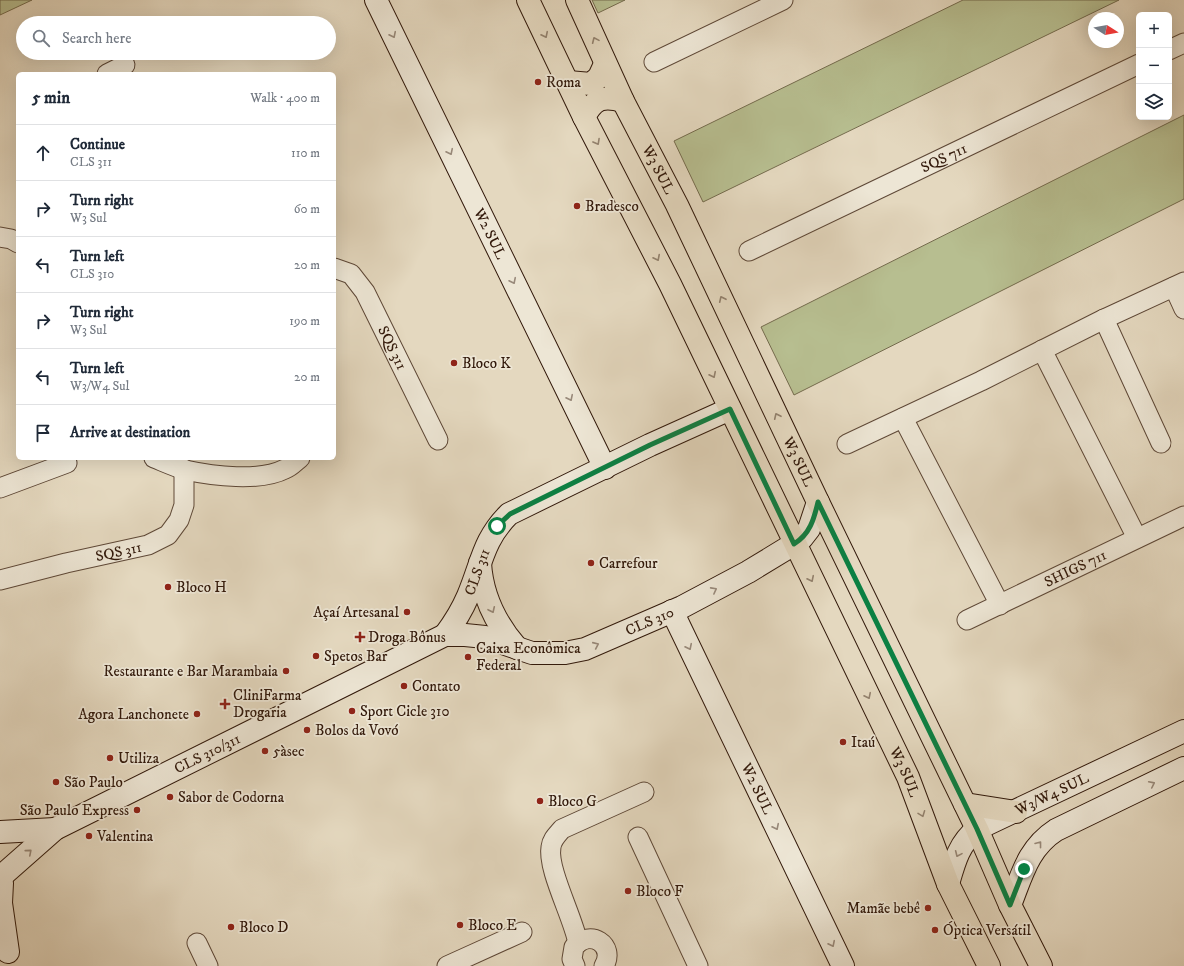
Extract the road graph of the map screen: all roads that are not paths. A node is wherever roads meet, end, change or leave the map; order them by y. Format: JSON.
{"nodes":[{"id":1,"x":376,"y":0,"type":"edge"},
{"id":2,"x":528,"y":0,"type":"edge"},
{"id":3,"x":577,"y":0,"type":"edge"},
{"id":4,"x":783,"y":0,"type":"edge"},
{"id":5,"x":1184,"y":43,"type":"edge"},
{"id":6,"x":1172,"y":49,"type":"edge"},
{"id":7,"x":654,"y":62,"type":"dead end"},
{"id":8,"x":605,"y":64,"type":"junction"},
{"id":9,"x":125,"y":65,"type":"dead end"},
{"id":10,"x":1136,"y":65,"type":"edge"},
{"id":11,"x":111,"y":72,"type":"edge"},
{"id":12,"x":568,"y":82,"type":"junction"},
{"id":13,"x":623,"y":101,"type":"junction"},
{"id":14,"x":584,"y":118,"type":"junction"},
{"id":15,"x":749,"y":252,"type":"dead end"},
{"id":16,"x":336,"y":269,"type":"edge"},
{"id":17,"x":1179,"y":284,"type":"edge"},
{"id":18,"x":1184,"y":309,"type":"edge"},
{"id":19,"x":1104,"y":319,"type":"junction"},
{"id":20,"x":1042,"y":350,"type":"junction"},
{"id":21,"x":730,"y":409,"type":"junction"},
{"id":22,"x":903,"y":418,"type":"junction"},
{"id":23,"x":438,"y":440,"type":"dead end"},
{"id":24,"x":1161,"y":443,"type":"dead end"},
{"id":25,"x":847,"y":444,"type":"dead end"},
{"id":26,"x":159,"y":460,"type":"edge"},
{"id":27,"x":297,"y":460,"type":"edge"},
{"id":28,"x":67,"y":463,"type":"dead end"},
{"id":29,"x":267,"y":466,"type":"edge"},
{"id":30,"x":605,"y":468,"type":"junction"},
{"id":31,"x":184,"y":469,"type":"junction"},
{"id":32,"x":0,"y":488,"type":"edge"},
{"id":33,"x":818,"y":502,"type":"junction"},
{"id":34,"x":1184,"y":516,"type":"edge"},
{"id":35,"x":1137,"y":538,"type":"junction"},
{"id":36,"x":794,"y":544,"type":"junction"},
{"id":37,"x":480,"y":559,"type":"junction"},
{"id":38,"x":0,"y":580,"type":"edge"},
{"id":39,"x":1000,"y":605,"type":"junction"},
{"id":40,"x":672,"y":611,"type":"junction"},
{"id":41,"x":967,"y":620,"type":"dead end"},
{"id":42,"x":445,"y":635,"type":"junction"},
{"id":43,"x":517,"y":648,"type":"junction"},
{"id":44,"x":1183,"y":733,"type":"edge"},
{"id":45,"x":1184,"y":768,"type":"edge"},
{"id":46,"x":644,"y":792,"type":"dead end"},
{"id":47,"x":965,"y":804,"type":"junction"},
{"id":48,"x":1016,"y":812,"type":"junction"},
{"id":49,"x":55,"y":829,"type":"junction"},
{"id":50,"x":977,"y":829,"type":"junction"},
{"id":51,"x":0,"y":832,"type":"edge"},
{"id":52,"x":638,"y":837,"type":"dead end"},
{"id":53,"x":1,"y":875,"type":"edge"},
{"id":54,"x":948,"y":884,"type":"junction"},
{"id":55,"x":1010,"y":905,"type":"junction"},
{"id":56,"x":522,"y":932,"type":"dead end"},
{"id":57,"x":197,"y":944,"type":"dead end"},
{"id":58,"x":8,"y":952,"type":"edge"},
{"id":59,"x":576,"y":954,"type":"edge"},
{"id":60,"x":208,"y":966,"type":"edge"},
{"id":61,"x":447,"y":966,"type":"edge"},
{"id":62,"x":605,"y":966,"type":"edge"},
{"id":63,"x":698,"y":966,"type":"edge"},
{"id":64,"x":843,"y":966,"type":"edge"},
{"id":65,"x":989,"y":966,"type":"edge"},
{"id":66,"x":1041,"y":966,"type":"edge"}],
"edges":[{"from":1,"to":30,"type":"street","name":"W2 SUL","one_way":true},
{"from":2,"to":12,"type":"main road","name":"W3 SUL","one_way":true},
{"from":8,"to":3,"type":"main road","name":"W3 SUL","one_way":true},
{"from":4,"to":7,"type":"street"},
{"from":5,"to":6,"type":"street"},
{"from":8,"to":12,"type":"main road"},
{"from":8,"to":13,"type":"main road","name":"W3 SUL"},
{"from":9,"to":11,"type":"street"},
{"from":10,"to":15,"type":"street","name":"SQS 711"},
{"from":12,"to":14,"type":"main road","name":"W3 SUL"},
{"from":13,"to":14,"type":"main road"},
{"from":33,"to":13,"type":"main road","name":"W3 SUL","one_way":true},
{"from":14,"to":21,"type":"main road","name":"W3 SUL","one_way":true},
{"from":16,"to":23,"type":"street","name":"SQS 311"},
{"from":17,"to":18,"type":"street"},
{"from":17,"to":19,"type":"street"},
{"from":19,"to":20,"type":"street"},
{"from":19,"to":24,"type":"street"},
{"from":20,"to":22,"type":"street"},
{"from":20,"to":35,"type":"street"},
{"from":21,"to":30,"type":"street","name":"CLS 311"},
{"from":21,"to":36,"type":"main road","name":"W3 SUL"},
{"from":22,"to":25,"type":"street"},
{"from":22,"to":39,"type":"street"},
{"from":26,"to":31,"type":"street"},
{"from":27,"to":29,"type":"street"},
{"from":28,"to":32,"type":"street"},
{"from":29,"to":31,"type":"street"},
{"from":30,"to":37,"type":"street","name":"CLS 311"},
{"from":31,"to":38,"type":"street","name":"SQS 311"},
{"from":33,"to":36,"type":"street","name":"CLS 310"},
{"from":33,"to":47,"type":"main road","name":"W3 SUL"},
{"from":34,"to":35,"type":"street","name":"SHIGS 711"},
{"from":35,"to":39,"type":"street","name":"SHIGS 711"},
{"from":40,"to":36,"type":"street","name":"CLS 310","one_way":true},
{"from":36,"to":54,"type":"main road","name":"W3 SUL","one_way":true},
{"from":37,"to":42,"type":"street","name":"CLS 311"},
{"from":37,"to":43,"type":"street","one_way":true},
{"from":39,"to":41,"type":"street","name":"SHIGS 711"},
{"from":43,"to":40,"type":"street","name":"CLS 310","one_way":true},
{"from":40,"to":64,"type":"street","name":"W2 SUL","one_way":true},
{"from":42,"to":43,"type":"street","name":"CLS 310"},
{"from":42,"to":49,"type":"street","name":"CLS 310/311"},
{"from":44,"to":48,"type":"street","name":"W3/W4 SUL"},
{"from":55,"to":45,"type":"street","one_way":true},
{"from":46,"to":59,"type":"street"},
{"from":47,"to":48,"type":"main road"},
{"from":47,"to":50,"type":"main road","name":"W3 SUL"},
{"from":48,"to":50,"type":"street","name":"W3/W4 SUL"},
{"from":49,"to":51,"type":"street","name":"CLS 310/311"},
{"from":53,"to":49,"type":"street","name":"CLS 310/311","one_way":true},
{"from":50,"to":54,"type":"street","name":"W3/W4 SUL","one_way":true},
{"from":50,"to":55,"type":"main road","name":"W3 SUL"},
{"from":52,"to":63,"type":"street"},
{"from":53,"to":58,"type":"street"},
{"from":54,"to":65,"type":"main road","name":"W3 SUL"},
{"from":55,"to":66,"type":"main road","name":"W3 SUL"},
{"from":56,"to":61,"type":"street"},
{"from":57,"to":60,"type":"street"},
{"from":59,"to":62,"type":"street"}]}
